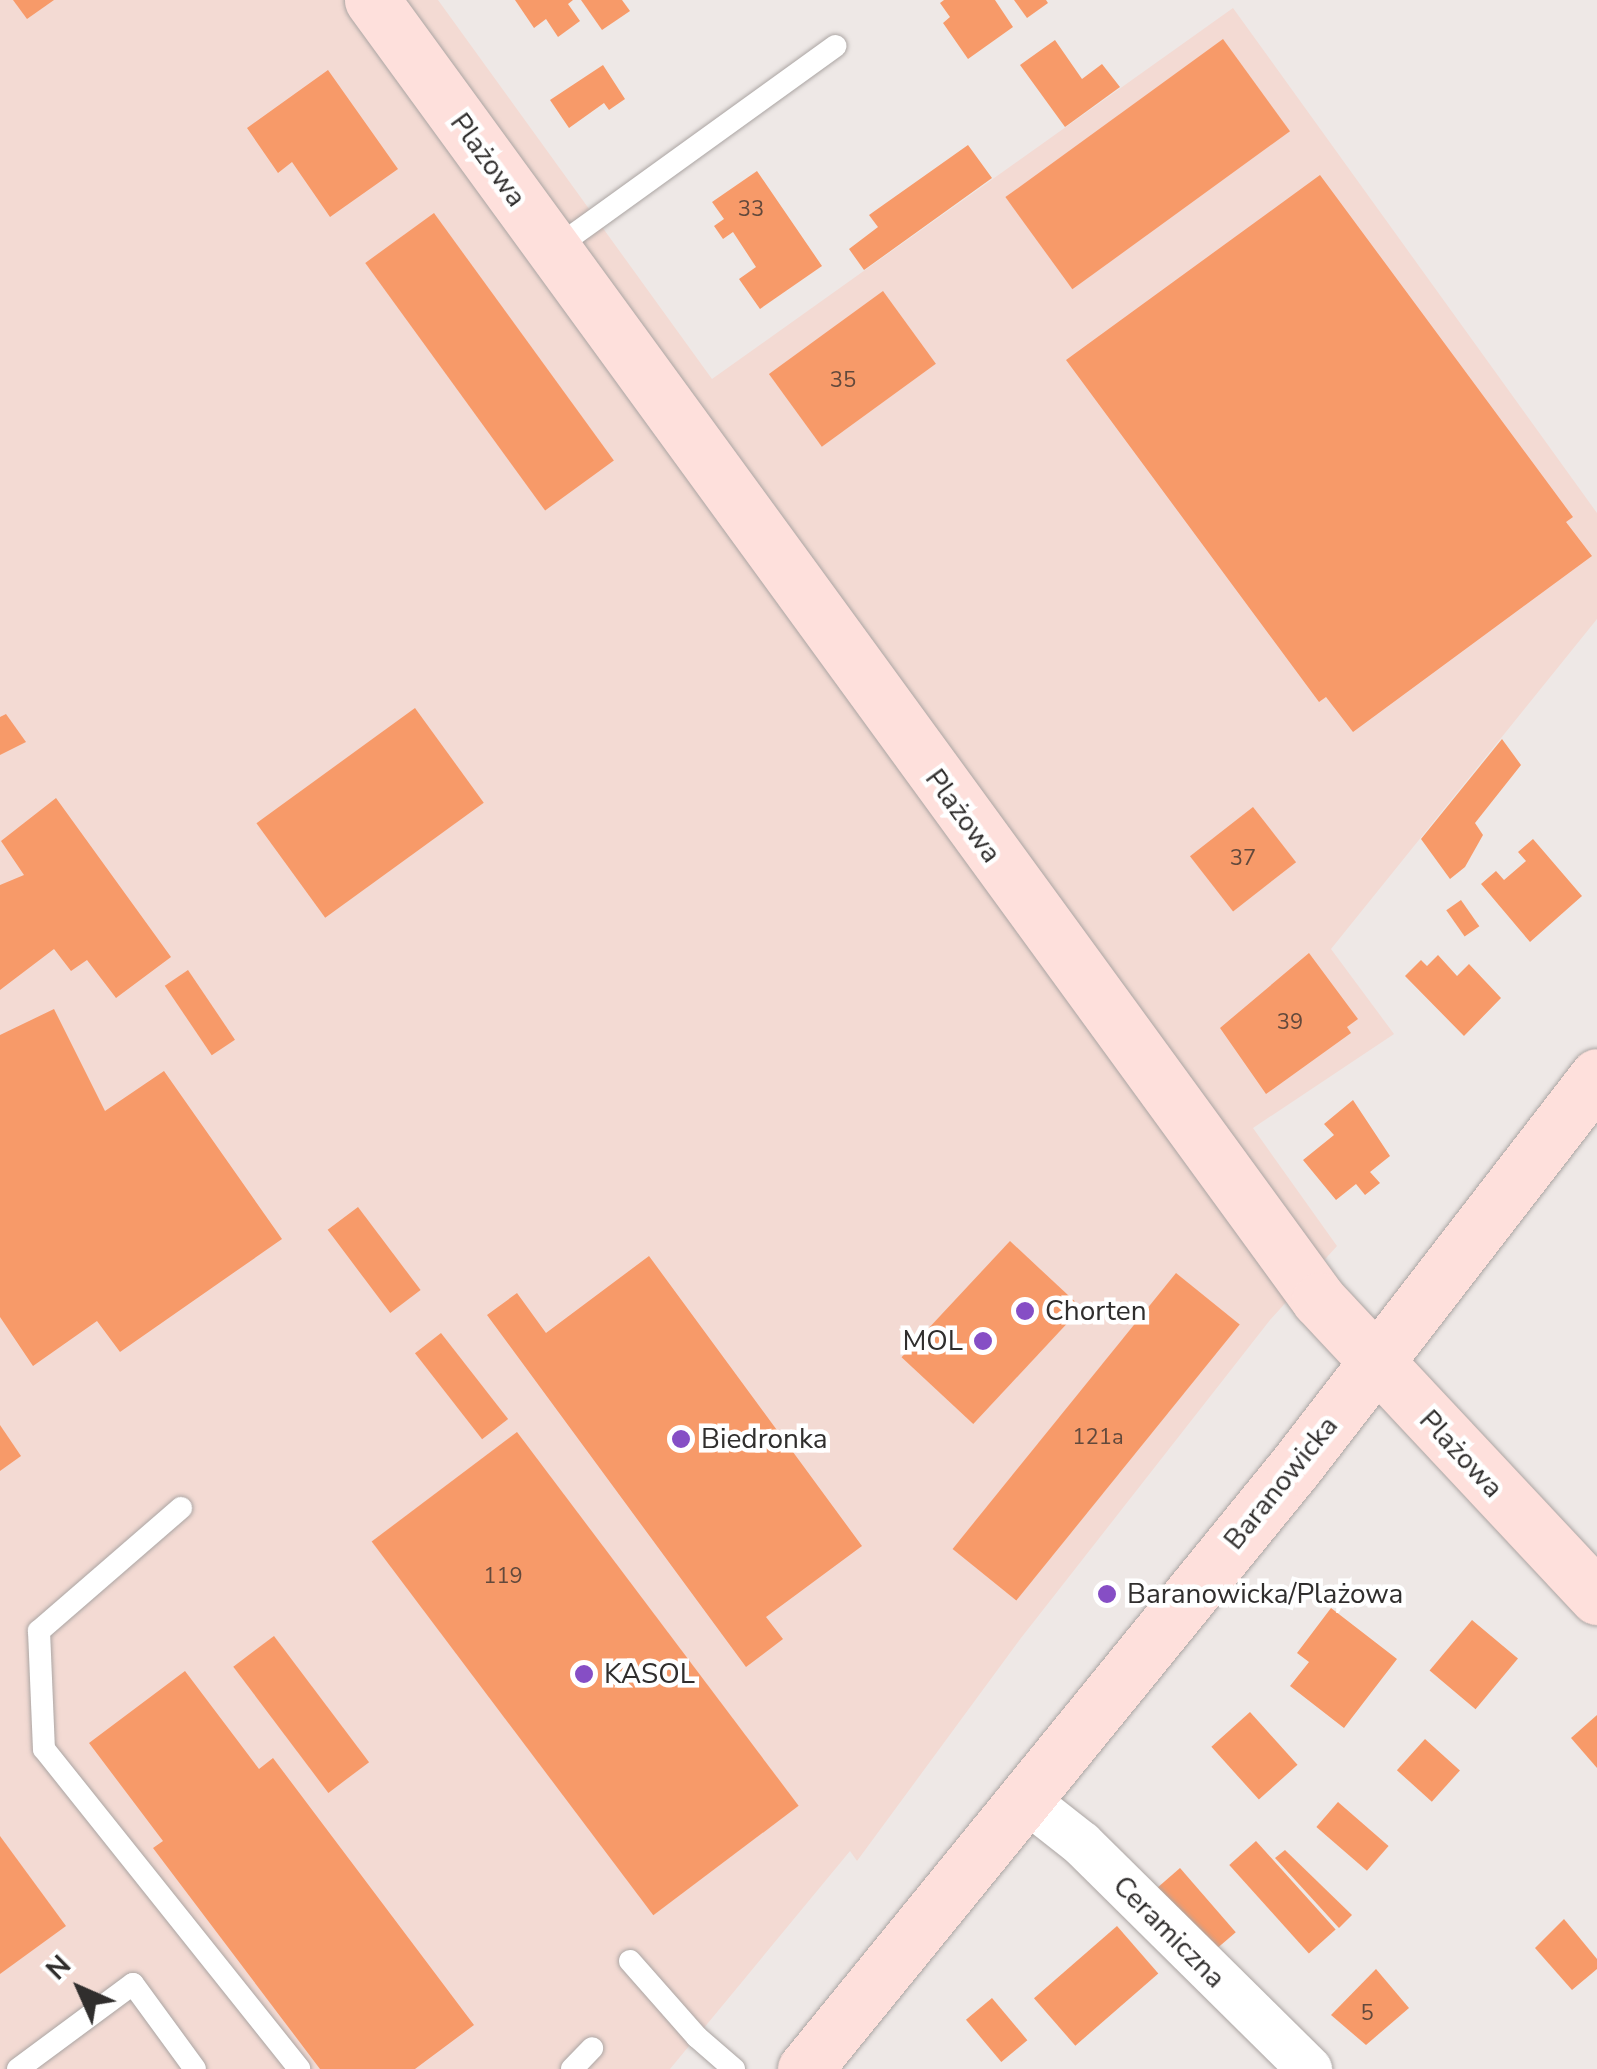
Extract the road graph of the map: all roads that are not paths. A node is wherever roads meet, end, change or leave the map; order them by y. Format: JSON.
{"nodes":[{"id":1,"x":373,"y":0,"type":"edge"},
{"id":2,"x":835,"y":46,"type":"dead end"},
{"id":3,"x":552,"y":250,"type":"junction"},
{"id":4,"x":1597,"y":1076,"type":"edge"},
{"id":5,"x":1376,"y":1363,"type":"junction"},
{"id":6,"x":181,"y":1508,"type":"dead end"},
{"id":7,"x":1597,"y":1598,"type":"edge"},
{"id":8,"x":1025,"y":1799,"type":"junction"},
{"id":9,"x":630,"y":1961,"type":"dead end"},
{"id":10,"x":592,"y":2048,"type":"dead end"},
{"id":11,"x":18,"y":2069,"type":"edge"},
{"id":12,"x":195,"y":2069,"type":"edge"},
{"id":13,"x":299,"y":2069,"type":"edge"},
{"id":14,"x":572,"y":2069,"type":"edge"},
{"id":15,"x":734,"y":2069,"type":"edge"},
{"id":16,"x":805,"y":2069,"type":"edge"},
{"id":17,"x":1310,"y":2069,"type":"edge"}],
"edges":[{"from":1,"to":3,"type":"street","name":"Plażowa"},
{"from":2,"to":3,"type":"lane"},
{"from":3,"to":5,"type":"street","name":"Plażowa"},
{"from":4,"to":5,"type":"street","name":"Baranowicka"},
{"from":5,"to":7,"type":"street","name":"Plażowa"},
{"from":5,"to":8,"type":"street","name":"Baranowicka"},
{"from":6,"to":13,"type":"lane"},
{"from":8,"to":16,"type":"street","name":"Baranowicka"},
{"from":8,"to":17,"type":"street","name":"Ceramiczna"},
{"from":9,"to":15,"type":"lane"},
{"from":10,"to":14,"type":"lane"},
{"from":11,"to":12,"type":"lane"}]}
